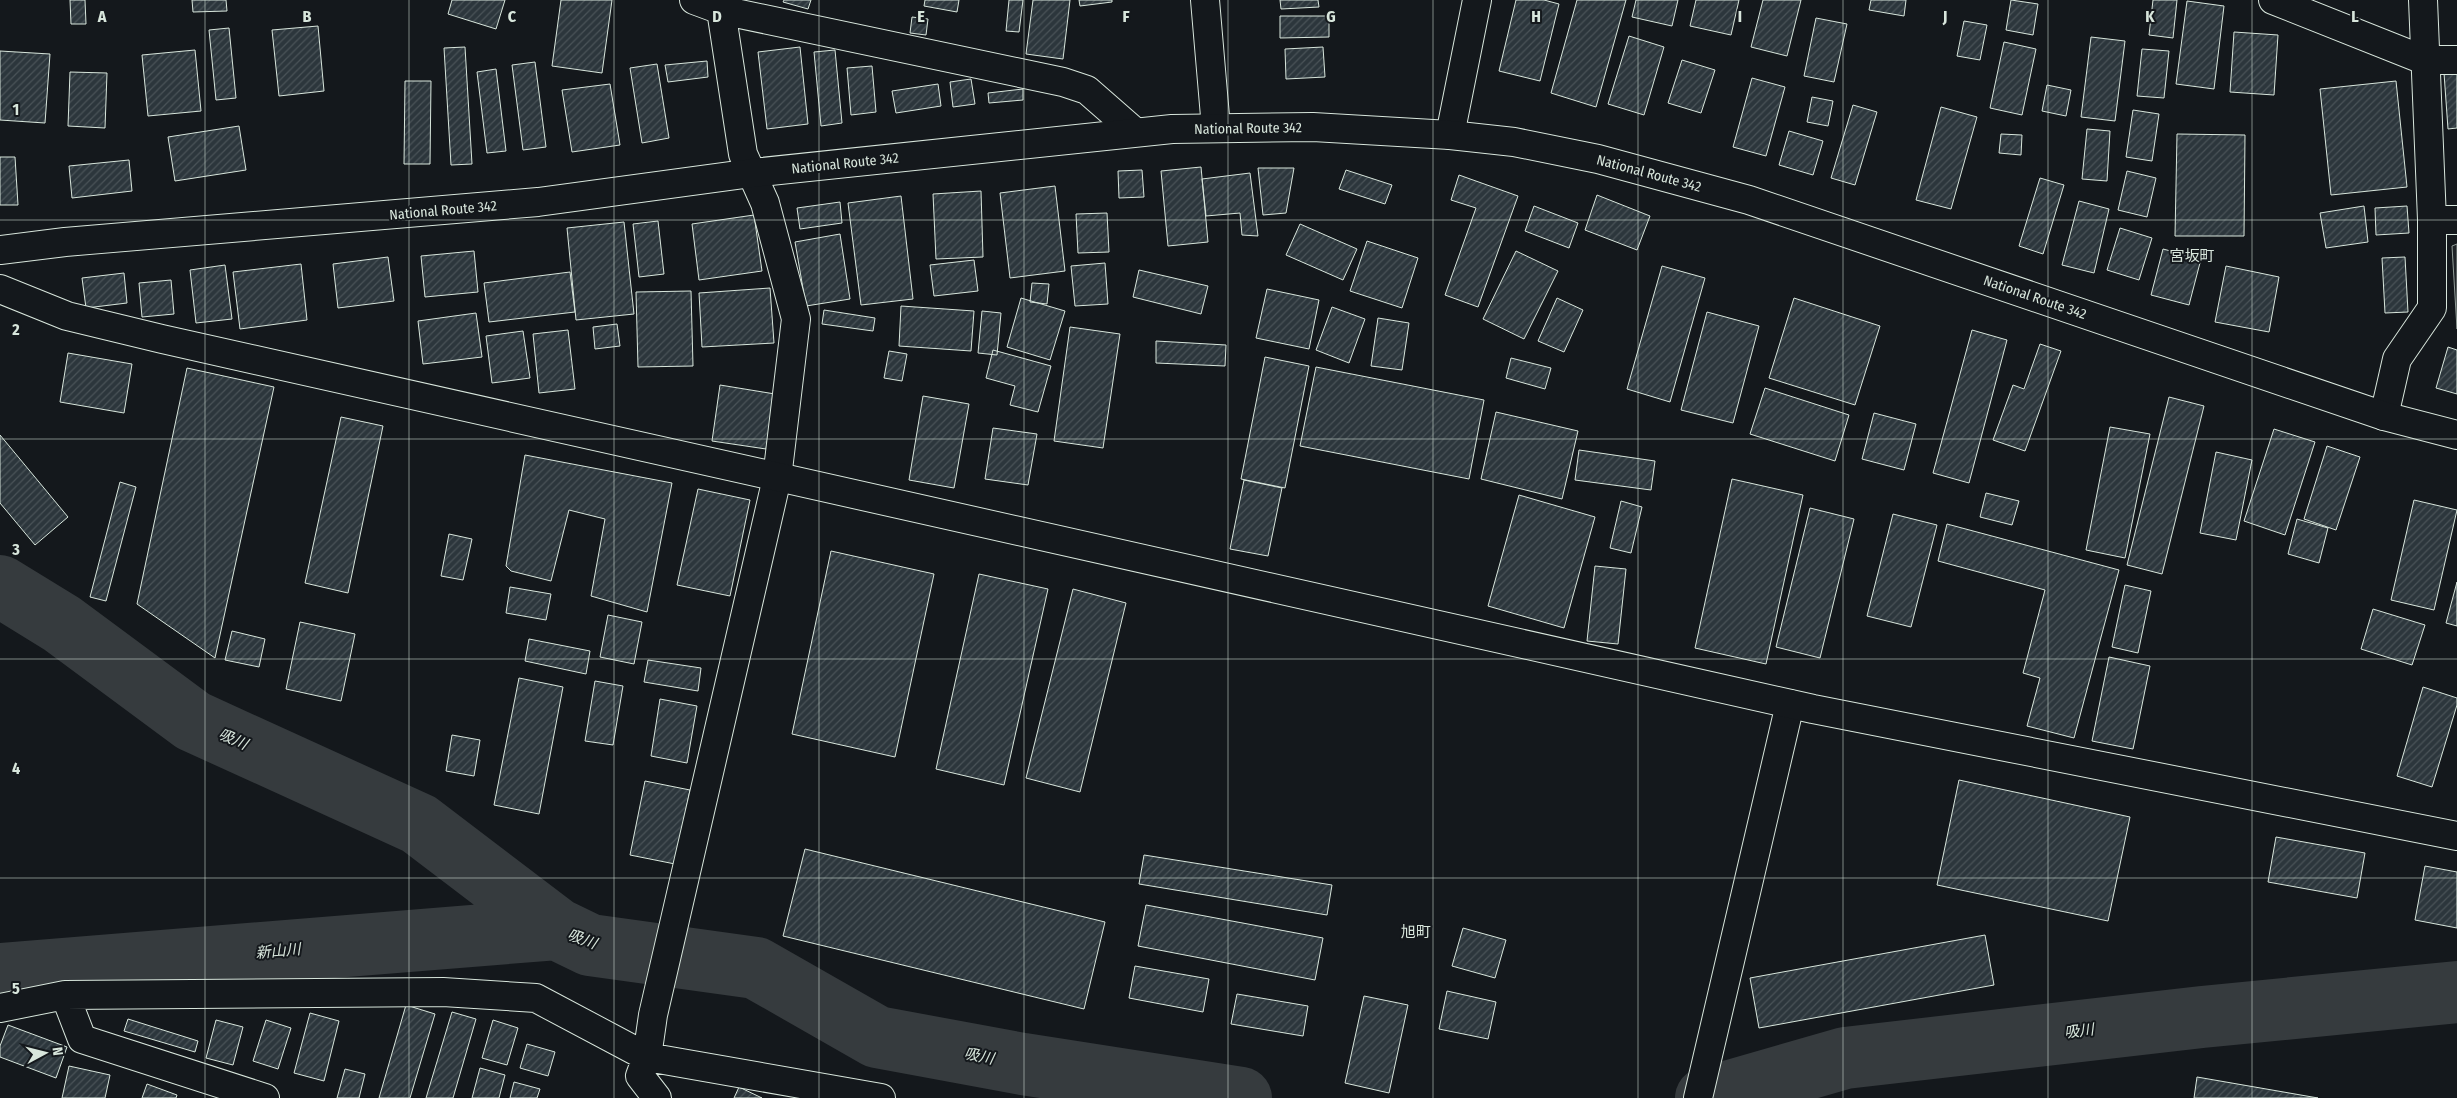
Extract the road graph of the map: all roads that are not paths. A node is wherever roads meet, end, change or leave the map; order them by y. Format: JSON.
{"nodes":[{"id":1,"x":694,"y":0,"type":"edge"},
{"id":2,"x":1205,"y":0,"type":"edge"},
{"id":3,"x":1477,"y":0,"type":"edge"},
{"id":4,"x":2273,"y":0,"type":"edge"},
{"id":5,"x":2423,"y":0,"type":"edge"},
{"id":6,"x":721,"y":10,"type":"junction"},
{"id":7,"x":2424,"y":60,"type":"junction"},
{"id":8,"x":2457,"y":60,"type":"edge"},
{"id":9,"x":1216,"y":128,"type":"junction"},
{"id":10,"x":1135,"y":132,"type":"junction"},
{"id":11,"x":1450,"y":135,"type":"junction"},
{"id":12,"x":752,"y":173,"type":"junction"},
{"id":13,"x":2445,"y":220,"type":"edge"},
{"id":14,"x":0,"y":250,"type":"edge"},
{"id":15,"x":0,"y":289,"type":"edge"},
{"id":16,"x":2384,"y":416,"type":"junction"},
{"id":17,"x":2457,"y":435,"type":"edge"},
{"id":18,"x":777,"y":478,"type":"junction"},
{"id":19,"x":1790,"y":704,"type":"junction"},
{"id":20,"x":2457,"y":836,"type":"edge"},
{"id":21,"x":65,"y":995,"type":"junction"},
{"id":22,"x":0,"y":1008,"type":"edge"},
{"id":23,"x":647,"y":1058,"type":"junction"},
{"id":24,"x":265,"y":1098,"type":"edge"},
{"id":25,"x":657,"y":1098,"type":"edge"},
{"id":26,"x":881,"y":1098,"type":"edge"},
{"id":27,"x":1698,"y":1098,"type":"edge"}],
"edges":[{"from":1,"to":6,"type":"main road"},
{"from":2,"to":9,"type":"main road"},
{"from":3,"to":11,"type":"main road"},
{"from":4,"to":7,"type":"main road"},
{"from":5,"to":7,"type":"main road"},
{"from":6,"to":10,"type":"main road"},
{"from":6,"to":12,"type":"main road"},
{"from":7,"to":8,"type":"main road"},
{"from":7,"to":13,"type":"main road"},
{"from":9,"to":10,"type":"main road","name":"National Route 342"},
{"from":9,"to":11,"type":"main road","name":"National Route 342"},
{"from":10,"to":12,"type":"main road","name":"National Route 342"},
{"from":11,"to":16,"type":"main road","name":"National Route 342"},
{"from":12,"to":14,"type":"main road","name":"National Route 342"},
{"from":12,"to":18,"type":"main road"},
{"from":13,"to":16,"type":"main road"},
{"from":15,"to":18,"type":"main road"},
{"from":16,"to":17,"type":"main road","name":"National Route 342"},
{"from":18,"to":19,"type":"main road"},
{"from":18,"to":23,"type":"main road"},
{"from":19,"to":20,"type":"main road"},
{"from":19,"to":27,"type":"main road"},
{"from":21,"to":22,"type":"main road"},
{"from":21,"to":23,"type":"main road"},
{"from":21,"to":24,"type":"main road"},
{"from":23,"to":25,"type":"main road"},
{"from":23,"to":26,"type":"main road"}]}
